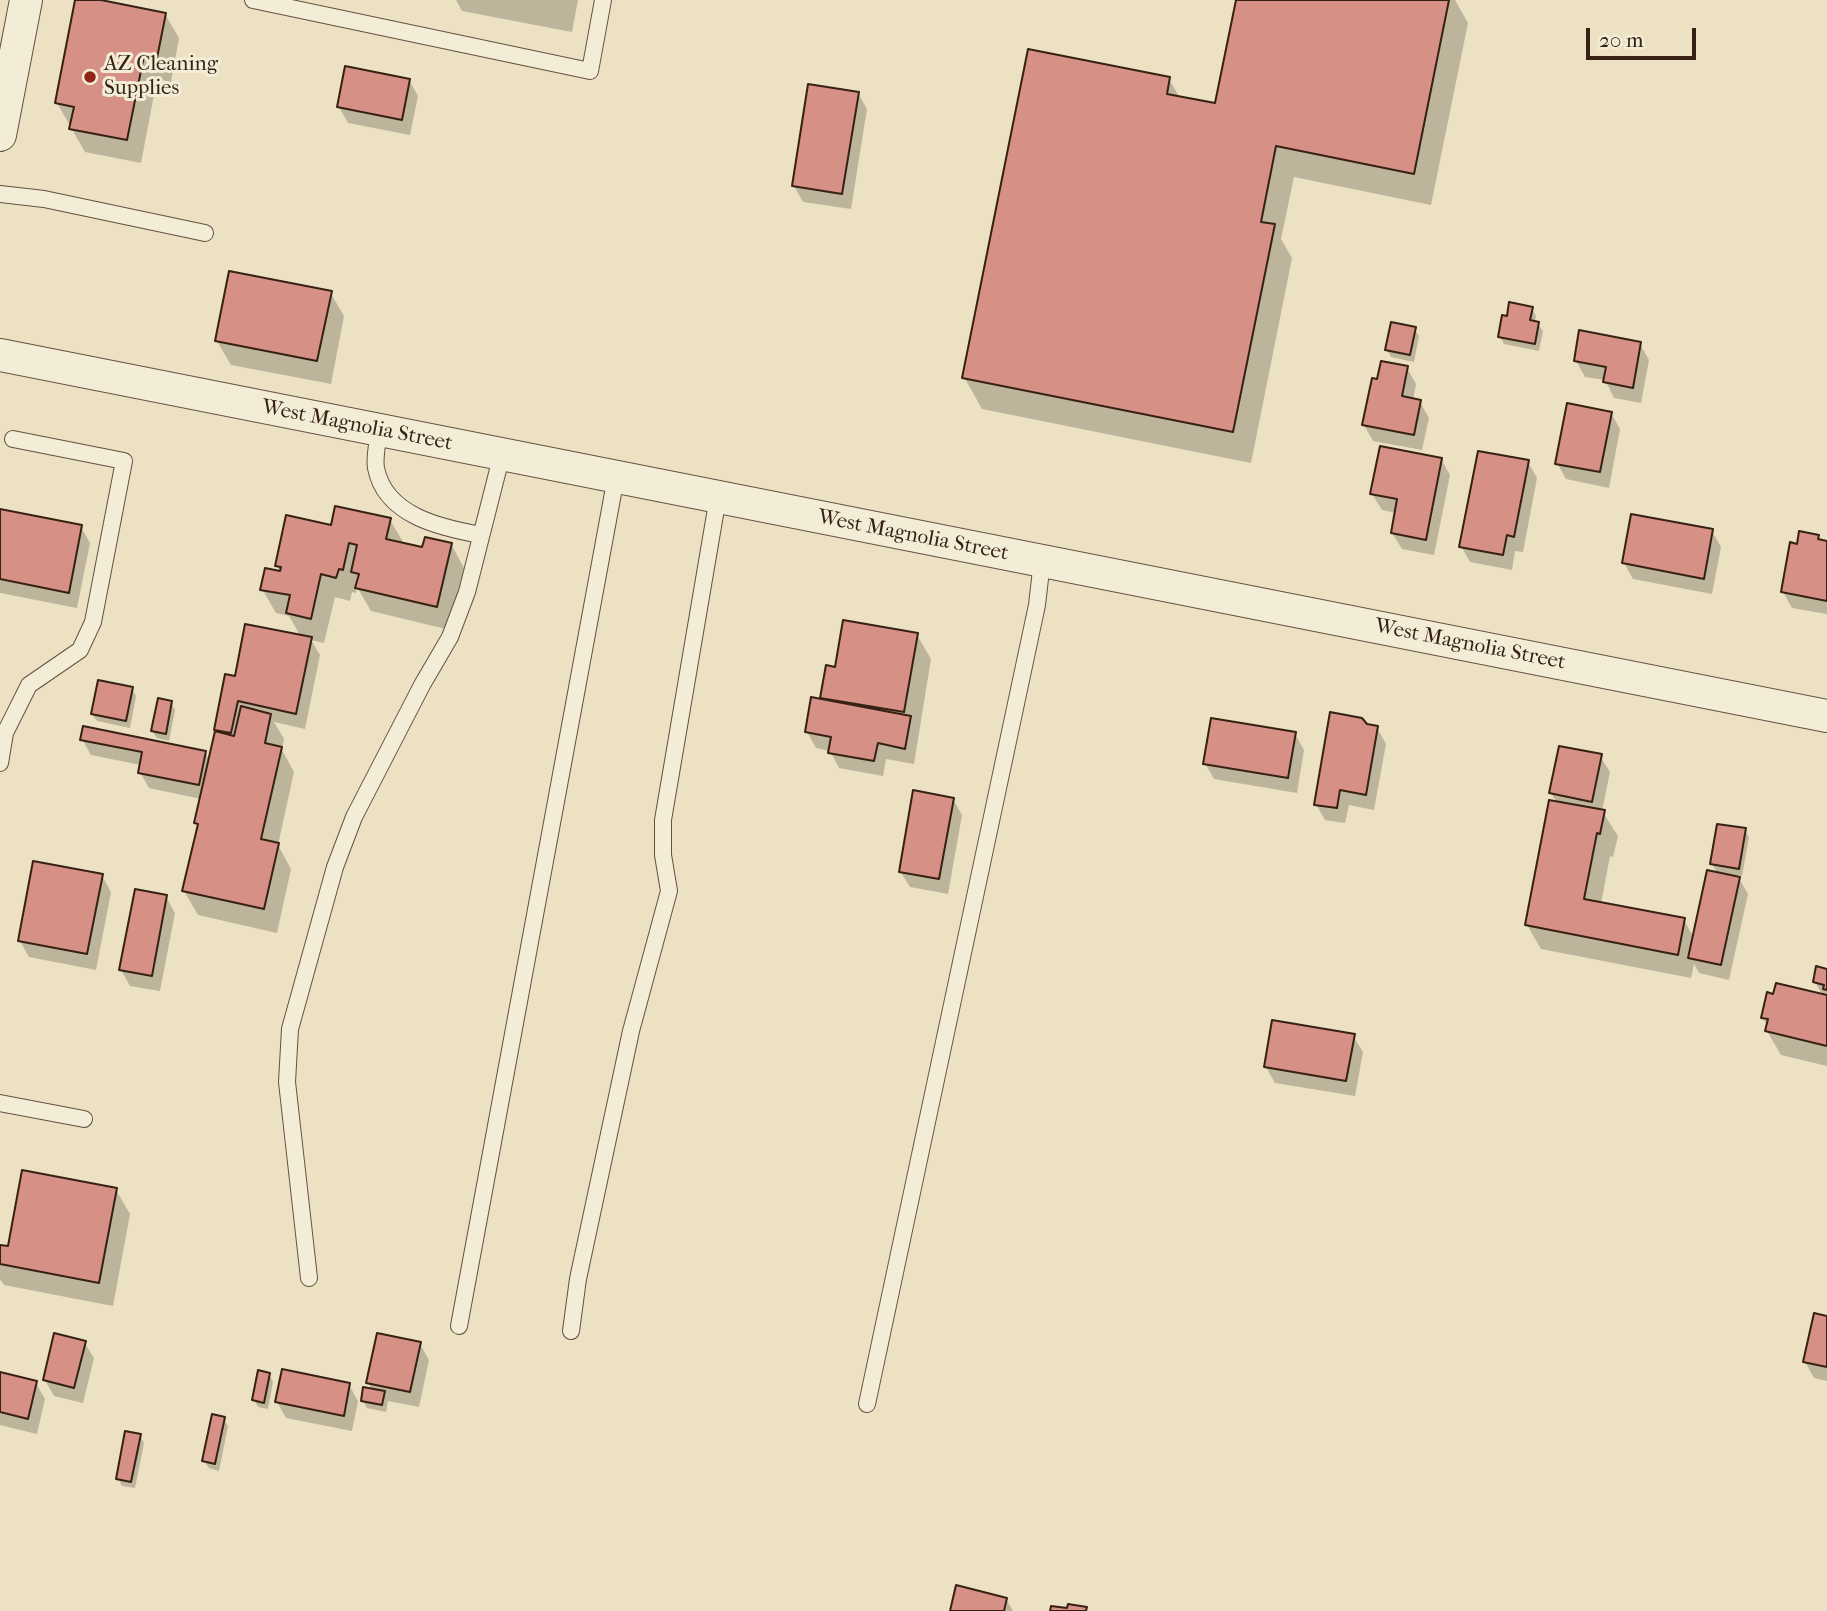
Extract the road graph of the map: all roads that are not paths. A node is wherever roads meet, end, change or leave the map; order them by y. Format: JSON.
{"nodes":[{"id":1,"x":26,"y":0,"type":"edge"},
{"id":2,"x":253,"y":0,"type":"edge"},
{"id":3,"x":603,"y":0,"type":"edge"},
{"id":4,"x":0,"y":135,"type":"edge"},
{"id":5,"x":0,"y":194,"type":"edge"},
{"id":6,"x":205,"y":233,"type":"dead end"},
{"id":7,"x":0,"y":355,"type":"edge"},
{"id":8,"x":379,"y":430,"type":"junction"},
{"id":9,"x":13,"y":439,"type":"dead end"},
{"id":10,"x":502,"y":454,"type":"junction"},
{"id":11,"x":616,"y":477,"type":"junction"},
{"id":12,"x":718,"y":497,"type":"junction"},
{"id":13,"x":481,"y":535,"type":"junction"},
{"id":14,"x":1042,"y":561,"type":"junction"},
{"id":15,"x":1827,"y":716,"type":"edge"},
{"id":16,"x":3,"y":733,"type":"edge"},
{"id":17,"x":0,"y":763,"type":"edge"},
{"id":18,"x":0,"y":1103,"type":"edge"},
{"id":19,"x":84,"y":1119,"type":"dead end"},
{"id":20,"x":309,"y":1278,"type":"dead end"},
{"id":21,"x":459,"y":1326,"type":"dead end"},
{"id":22,"x":571,"y":1331,"type":"dead end"},
{"id":23,"x":867,"y":1405,"type":"dead end"}],
"edges":[{"from":1,"to":4,"type":"street"},
{"from":2,"to":3,"type":"lane"},
{"from":5,"to":6,"type":"lane"},
{"from":7,"to":8,"type":"street","name":"West Magnolia Street"},
{"from":8,"to":10,"type":"street","name":"West Magnolia Street"},
{"from":8,"to":13,"type":"lane"},
{"from":9,"to":16,"type":"lane"},
{"from":10,"to":11,"type":"street","name":"West Magnolia Street"},
{"from":10,"to":13,"type":"lane"},
{"from":11,"to":12,"type":"street","name":"West Magnolia Street"},
{"from":11,"to":21,"type":"lane"},
{"from":12,"to":14,"type":"street","name":"West Magnolia Street"},
{"from":12,"to":22,"type":"lane"},
{"from":13,"to":20,"type":"lane"},
{"from":14,"to":15,"type":"street","name":"West Magnolia Street"},
{"from":14,"to":23,"type":"lane"},
{"from":16,"to":17,"type":"lane"},
{"from":18,"to":19,"type":"lane"}]}
